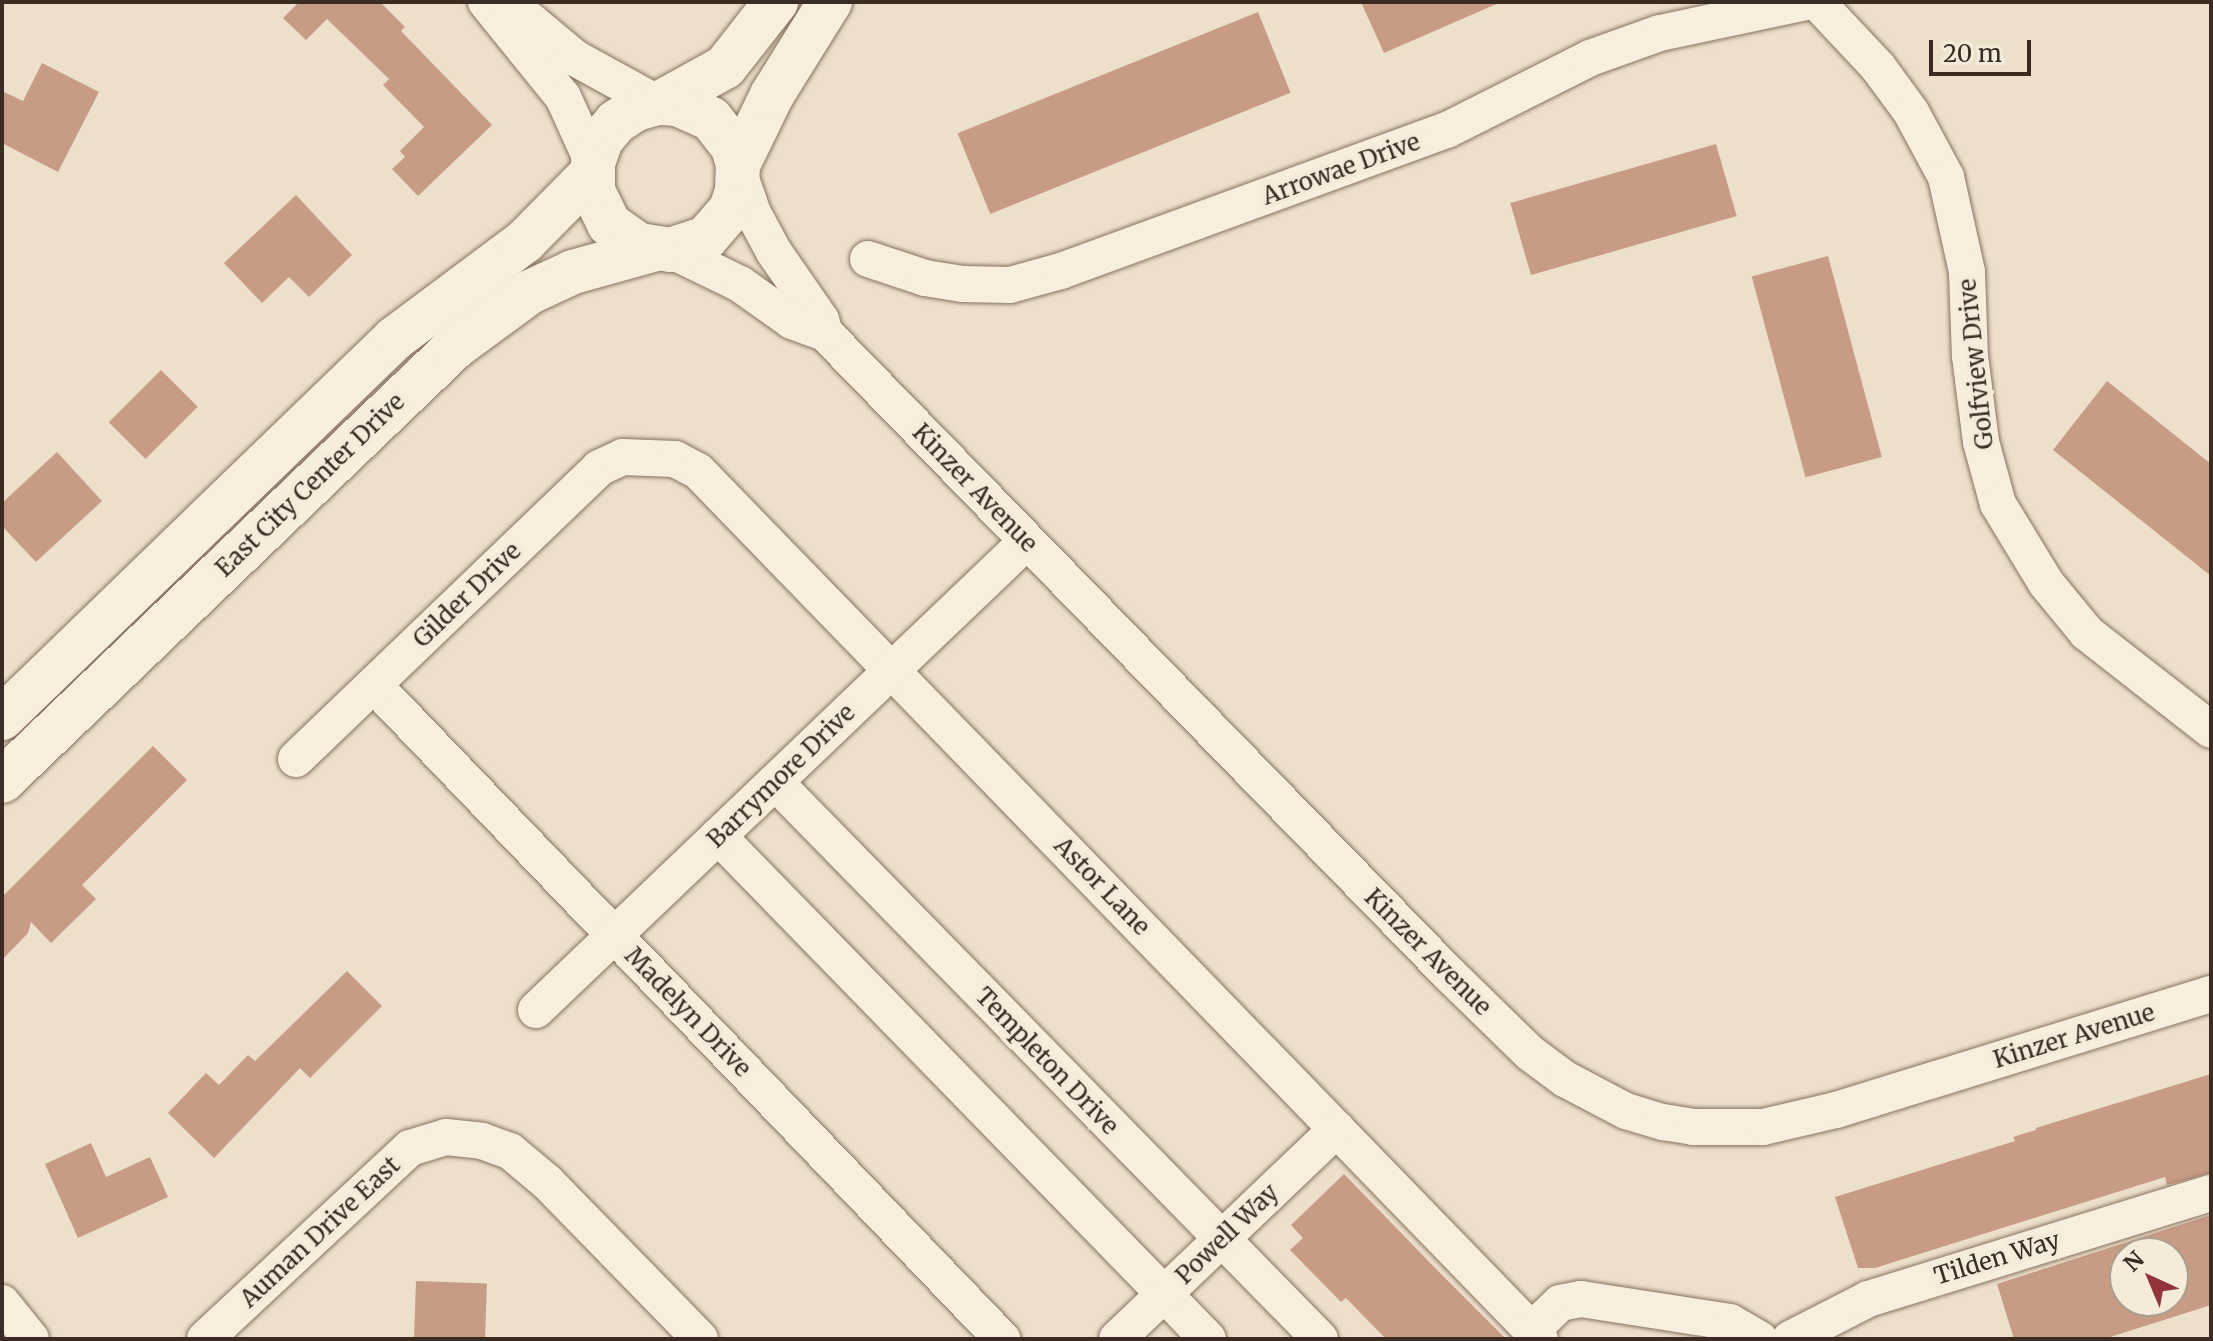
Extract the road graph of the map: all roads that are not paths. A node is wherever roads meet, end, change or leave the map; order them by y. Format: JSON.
{"nodes":[{"id":1,"x":486,"y":2,"type":"edge"},
{"id":2,"x":508,"y":2,"type":"edge"},
{"id":3,"x":776,"y":2,"type":"edge"},
{"id":4,"x":830,"y":2,"type":"edge"},
{"id":5,"x":1806,"y":2,"type":"edge"},
{"id":6,"x":1817,"y":2,"type":"edge"},
{"id":7,"x":658,"y":103,"type":"junction"},
{"id":8,"x":592,"y":168,"type":"junction"},
{"id":9,"x":738,"y":169,"type":"junction"},
{"id":10,"x":663,"y":249,"type":"junction"},
{"id":11,"x":868,"y":259,"type":"dead end"},
{"id":12,"x":825,"y":333,"type":"junction"},
{"id":13,"x":650,"y":456,"type":"joint"},
{"id":14,"x":1026,"y":542,"type":"junction"},
{"id":15,"x":892,"y":670,"type":"junction"},
{"id":16,"x":374,"y":685,"type":"junction"},
{"id":17,"x":2,"y":718,"type":"edge"},
{"id":18,"x":2211,"y":730,"type":"edge"},
{"id":19,"x":296,"y":759,"type":"dead end"},
{"id":20,"x":2,"y":781,"type":"edge"},
{"id":21,"x":775,"y":782,"type":"junction"},
{"id":22,"x":718,"y":836,"type":"junction"},
{"id":23,"x":615,"y":935,"type":"junction"},
{"id":24,"x":2211,"y":994,"type":"edge"},
{"id":25,"x":536,"y":1010,"type":"dead end"},
{"id":26,"x":1337,"y":1129,"type":"junction"},
{"id":27,"x":2211,"y":1193,"type":"edge"},
{"id":28,"x":1221,"y":1239,"type":"junction"},
{"id":29,"x":1164,"y":1294,"type":"junction"},
{"id":30,"x":2,"y":1303,"type":"edge"},
{"id":31,"x":1536,"y":1335,"type":"edge"},
{"id":32,"x":31,"y":1339,"type":"edge"},
{"id":33,"x":205,"y":1339,"type":"edge"},
{"id":34,"x":700,"y":1339,"type":"edge"},
{"id":35,"x":1002,"y":1339,"type":"edge"},
{"id":36,"x":1117,"y":1339,"type":"edge"},
{"id":37,"x":1208,"y":1339,"type":"edge"},
{"id":38,"x":1320,"y":1339,"type":"edge"},
{"id":39,"x":1760,"y":1339,"type":"edge"},
{"id":40,"x":1790,"y":1339,"type":"edge"}],
"edges":[{"from":1,"to":8,"type":"street"},
{"from":2,"to":7,"type":"street"},
{"from":3,"to":7,"type":"street"},
{"from":4,"to":9,"type":"street"},
{"from":5,"to":11,"type":"street","name":"Arrowae Drive"},
{"from":6,"to":18,"type":"street","name":"Golfview Drive"},
{"from":7,"to":8,"type":"street"},
{"from":7,"to":9,"type":"street"},
{"from":8,"to":10,"type":"street"},
{"from":8,"to":17,"type":"street","name":"East City Center Drive"},
{"from":9,"to":10,"type":"street"},
{"from":9,"to":12,"type":"street","name":"Kinzer Avenue"},
{"from":10,"to":12,"type":"street","name":"Kinzer Avenue"},
{"from":10,"to":20,"type":"street","name":"East City Center Drive"},
{"from":12,"to":14,"type":"street","name":"Kinzer Avenue"},
{"from":13,"to":15,"type":"street","name":"Astor Lane"},
{"from":13,"to":16,"type":"street","name":"Gilder Drive"},
{"from":14,"to":15,"type":"street","name":"Barrymore Drive"},
{"from":14,"to":24,"type":"street","name":"Kinzer Avenue"},
{"from":15,"to":21,"type":"street","name":"Barrymore Drive"},
{"from":15,"to":26,"type":"street","name":"Astor Lane"},
{"from":16,"to":19,"type":"street","name":"Gilder Drive"},
{"from":16,"to":23,"type":"street","name":"Madelyn Drive"},
{"from":21,"to":22,"type":"street","name":"Barrymore Drive"},
{"from":21,"to":28,"type":"street","name":"Templeton Drive"},
{"from":22,"to":23,"type":"street","name":"Barrymore Drive"},
{"from":22,"to":29,"type":"street"},
{"from":23,"to":25,"type":"street","name":"Barrymore Drive"},
{"from":23,"to":35,"type":"street","name":"Madelyn Drive"},
{"from":26,"to":28,"type":"street","name":"Powell Way"},
{"from":26,"to":31,"type":"street","name":"Astor Lane"},
{"from":27,"to":40,"type":"street","name":"Tilden Way"},
{"from":28,"to":29,"type":"street","name":"Powell Way"},
{"from":28,"to":38,"type":"street","name":"Templeton Drive"},
{"from":29,"to":36,"type":"street","name":"Powell Way"},
{"from":29,"to":37,"type":"street"},
{"from":30,"to":32,"type":"street"},
{"from":31,"to":39,"type":"street"},
{"from":33,"to":34,"type":"street","name":"Auman Drive East"}]}
